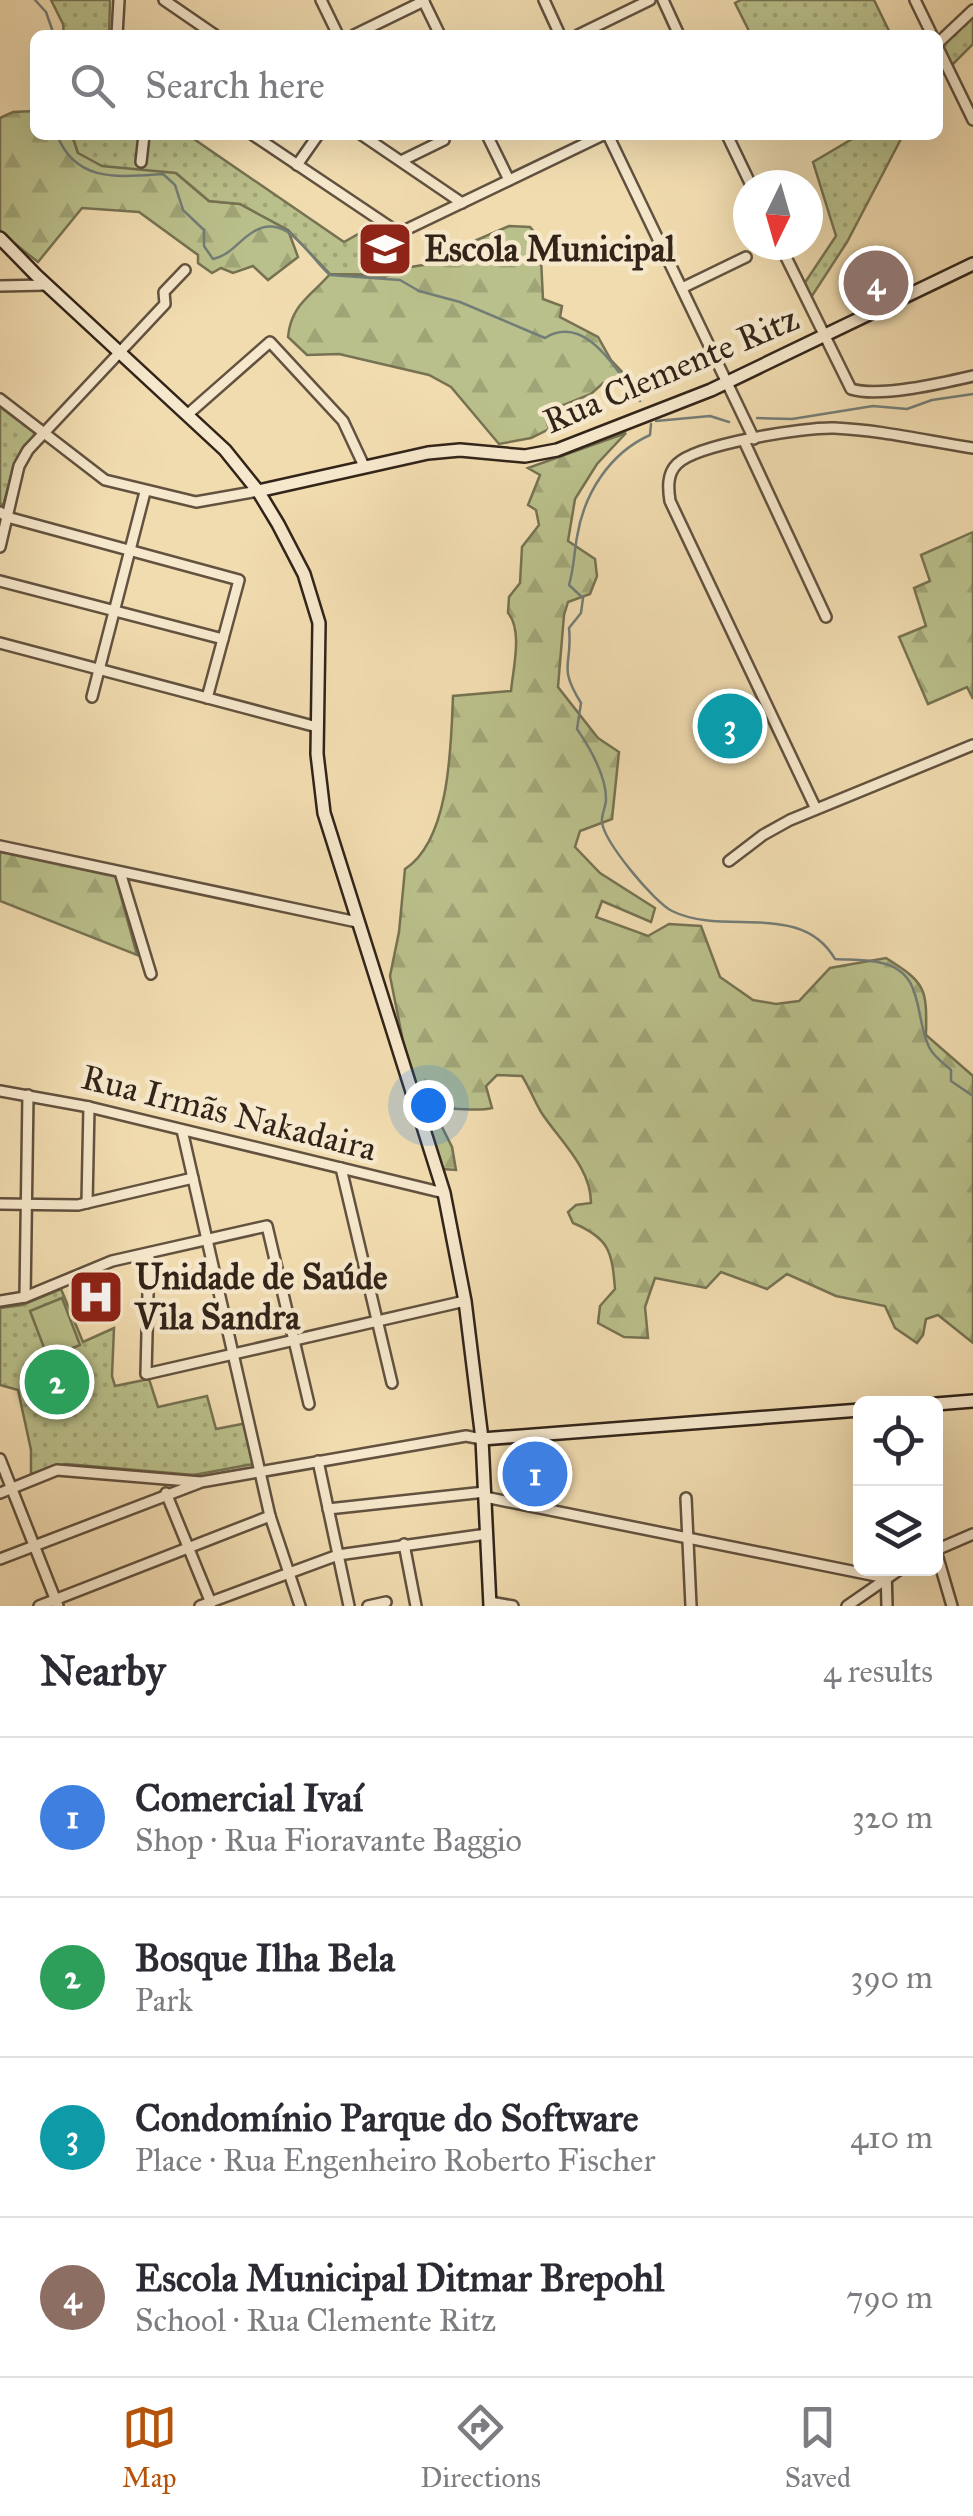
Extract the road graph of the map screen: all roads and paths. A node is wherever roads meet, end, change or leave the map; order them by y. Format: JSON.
{"nodes":[{"id":1,"x":119,"y":0,"type":"edge"},
{"id":2,"x":164,"y":0,"type":"edge"},
{"id":3,"x":321,"y":0,"type":"edge"},
{"id":4,"x":544,"y":0,"type":"edge"},
{"id":5,"x":650,"y":0,"type":"edge"},
{"id":6,"x":662,"y":0,"type":"edge"},
{"id":7,"x":915,"y":0,"type":"edge"},
{"id":8,"x":423,"y":1,"type":"edge"},
{"id":9,"x":973,"y":10,"type":"edge"},
{"id":10,"x":118,"y":30,"type":"edge"},
{"id":11,"x":208,"y":30,"type":"edge"},
{"id":12,"x":336,"y":30,"type":"edge"},
{"id":13,"x":364,"y":30,"type":"edge"},
{"id":14,"x":438,"y":30,"type":"edge"},
{"id":15,"x":558,"y":30,"type":"edge"},
{"id":16,"x":588,"y":30,"type":"edge"},
{"id":17,"x":677,"y":30,"type":"edge"},
{"id":18,"x":930,"y":30,"type":"edge"},
{"id":19,"x":943,"y":40,"type":"edge"},
{"id":20,"x":943,"y":56,"type":"edge"},
{"id":21,"x":973,"y":120,"type":"edge"},
{"id":22,"x":143,"y":140,"type":"edge"},
{"id":23,"x":260,"y":140,"type":"edge"},
{"id":24,"x":315,"y":140,"type":"edge"},
{"id":25,"x":369,"y":140,"type":"edge"},
{"id":26,"x":444,"y":140,"type":"dead end"},
{"id":27,"x":490,"y":140,"type":"edge"},
{"id":28,"x":595,"y":140,"type":"edge"},
{"id":29,"x":608,"y":140,"type":"edge"},
{"id":30,"x":729,"y":140,"type":"edge"},
{"id":31,"x":400,"y":161,"type":"junction"},
{"id":32,"x":141,"y":162,"type":"dead end"},
{"id":33,"x":298,"y":165,"type":"junction"},
{"id":34,"x":744,"y":170,"type":"edge"},
{"id":35,"x":509,"y":180,"type":"junction"},
{"id":36,"x":462,"y":203,"type":"junction"},
{"id":37,"x":0,"y":238,"type":"edge"},
{"id":38,"x":740,"y":260,"type":"edge"},
{"id":39,"x":787,"y":260,"type":"edge"},
{"id":40,"x":973,"y":264,"type":"edge"},
{"id":41,"x":184,"y":270,"type":"dead end"},
{"id":42,"x":46,"y":285,"type":"junction"},
{"id":43,"x":0,"y":286,"type":"edge"},
{"id":44,"x":682,"y":288,"type":"junction"},
{"id":45,"x":824,"y":336,"type":"junction"},
{"id":46,"x":120,"y":354,"type":"junction"},
{"id":47,"x":973,"y":376,"type":"edge"},
{"id":48,"x":727,"y":382,"type":"junction"},
{"id":49,"x":0,"y":400,"type":"edge"},
{"id":50,"x":188,"y":415,"type":"junction"},
{"id":51,"x":43,"y":433,"type":"junction"},
{"id":52,"x":749,"y":440,"type":"junction"},
{"id":53,"x":973,"y":448,"type":"edge"},
{"id":54,"x":364,"y":466,"type":"junction"},
{"id":55,"x":258,"y":491,"type":"junction"},
{"id":56,"x":145,"y":492,"type":"junction"},
{"id":57,"x":4,"y":515,"type":"edge"},
{"id":58,"x":0,"y":547,"type":"edge"},
{"id":59,"x":130,"y":550,"type":"junction"},
{"id":60,"x":0,"y":581,"type":"edge"},
{"id":61,"x":114,"y":610,"type":"junction"},
{"id":62,"x":826,"y":617,"type":"dead end"},
{"id":63,"x":223,"y":638,"type":"junction"},
{"id":64,"x":0,"y":643,"type":"edge"},
{"id":65,"x":99,"y":669,"type":"junction"},
{"id":66,"x":92,"y":697,"type":"dead end"},
{"id":67,"x":206,"y":698,"type":"junction"},
{"id":68,"x":317,"y":728,"type":"junction"},
{"id":69,"x":973,"y":745,"type":"edge"},
{"id":70,"x":816,"y":809,"type":"junction"},
{"id":71,"x":0,"y":846,"type":"edge"},
{"id":72,"x":729,"y":861,"type":"dead end"},
{"id":73,"x":120,"y":872,"type":"junction"},
{"id":74,"x":356,"y":922,"type":"junction"},
{"id":75,"x":151,"y":974,"type":"dead end"},
{"id":76,"x":0,"y":1091,"type":"edge"},
{"id":77,"x":28,"y":1096,"type":"junction"},
{"id":78,"x":89,"y":1107,"type":"junction"},
{"id":79,"x":182,"y":1130,"type":"junction"},
{"id":80,"x":342,"y":1168,"type":"junction"},
{"id":81,"x":194,"y":1178,"type":"junction"},
{"id":82,"x":444,"y":1194,"type":"junction"},
{"id":83,"x":87,"y":1203,"type":"junction"},
{"id":84,"x":0,"y":1204,"type":"edge"},
{"id":85,"x":26,"y":1204,"type":"junction"},
{"id":86,"x":207,"y":1240,"type":"junction"},
{"id":87,"x":149,"y":1253,"type":"junction"},
{"id":88,"x":25,"y":1297,"type":"junction"},
{"id":89,"x":465,"y":1301,"type":"junction"},
{"id":90,"x":0,"y":1302,"type":"edge"},
{"id":91,"x":378,"y":1320,"type":"junction"},
{"id":92,"x":294,"y":1340,"type":"junction"},
{"id":93,"x":233,"y":1354,"type":"junction"},
{"id":94,"x":392,"y":1383,"type":"dead end"},
{"id":95,"x":973,"y":1401,"type":"edge"},
{"id":96,"x":943,"y":1403,"type":"edge"},
{"id":97,"x":309,"y":1404,"type":"dead end"},
{"id":98,"x":853,"y":1411,"type":"edge"},
{"id":99,"x":482,"y":1439,"type":"junction"},
{"id":100,"x":0,"y":1459,"type":"edge"},
{"id":101,"x":318,"y":1461,"type":"junction"},
{"id":102,"x":260,"y":1471,"type":"junction"},
{"id":103,"x":202,"y":1482,"type":"junction"},
{"id":104,"x":12,"y":1488,"type":"junction"},
{"id":105,"x":0,"y":1493,"type":"edge"},
{"id":106,"x":166,"y":1493,"type":"junction"},
{"id":107,"x":485,"y":1494,"type":"junction"},
{"id":108,"x":686,"y":1498,"type":"dead end"},
{"id":109,"x":328,"y":1509,"type":"junction"},
{"id":110,"x":270,"y":1516,"type":"junction"},
{"id":111,"x":486,"y":1534,"type":"junction"},
{"id":112,"x":973,"y":1534,"type":"edge"},
{"id":113,"x":688,"y":1538,"type":"junction"},
{"id":114,"x":404,"y":1544,"type":"junction"},
{"id":115,"x":34,"y":1546,"type":"junction"},
{"id":116,"x":188,"y":1548,"type":"junction"},
{"id":117,"x":943,"y":1548,"type":"edge"},
{"id":118,"x":338,"y":1555,"type":"junction"},
{"id":119,"x":0,"y":1559,"type":"edge"},
{"id":120,"x":853,"y":1567,"type":"edge"},
{"id":121,"x":287,"y":1572,"type":"junction"},
{"id":122,"x":943,"y":1575,"type":"edge"},
{"id":123,"x":882,"y":1576,"type":"edge"},
{"id":124,"x":886,"y":1576,"type":"edge"},
{"id":125,"x":386,"y":1602,"type":"dead end"},
{"id":126,"x":57,"y":1603,"type":"edge"},
{"id":127,"x":490,"y":1604,"type":"edge"},
{"id":128,"x":208,"y":1605,"type":"edge"},
{"id":129,"x":39,"y":1606,"type":"edge"},
{"id":130,"x":300,"y":1606,"type":"edge"},
{"id":131,"x":349,"y":1606,"type":"edge"},
{"id":132,"x":368,"y":1606,"type":"edge"},
{"id":133,"x":416,"y":1606,"type":"edge"},
{"id":134,"x":513,"y":1606,"type":"edge"},
{"id":135,"x":691,"y":1606,"type":"edge"},
{"id":136,"x":847,"y":1606,"type":"edge"},
{"id":137,"x":887,"y":1606,"type":"edge"},
{"id":138,"x":952,"y":1606,"type":"edge"}],
"edges":[{"from":1,"to":10,"type":"street"},
{"from":2,"to":11,"type":"street"},
{"from":3,"to":12,"type":"street"},
{"from":4,"to":15,"type":"street"},
{"from":5,"to":16,"type":"street"},
{"from":6,"to":17,"type":"street"},
{"from":7,"to":18,"type":"street"},
{"from":8,"to":13,"type":"street"},
{"from":8,"to":14,"type":"street"},
{"from":9,"to":19,"type":"street"},
{"from":20,"to":21,"type":"street"},
{"from":22,"to":32,"type":"street"},
{"from":23,"to":33,"type":"street"},
{"from":24,"to":33,"type":"street"},
{"from":25,"to":31,"type":"street"},
{"from":26,"to":31,"type":"street"},
{"from":27,"to":35,"type":"street"},
{"from":28,"to":35,"type":"street"},
{"from":29,"to":44,"type":"street"},
{"from":30,"to":34,"type":"street"},
{"from":31,"to":36,"type":"street"},
{"from":33,"to":36,"type":"street"},
{"from":35,"to":36,"type":"street"},
{"from":37,"to":42,"type":"main road"},
{"from":38,"to":44,"type":"street"},
{"from":39,"to":45,"type":"street"},
{"from":40,"to":45,"type":"main road","name":"Rua Clemente Ritz"},
{"from":41,"to":46,"type":"street"},
{"from":42,"to":43,"type":"street"},
{"from":42,"to":46,"type":"main road"},
{"from":44,"to":48,"type":"street"},
{"from":45,"to":47,"type":"street"},
{"from":45,"to":48,"type":"main road","name":"Rua Clemente Ritz"},
{"from":46,"to":50,"type":"main road"},
{"from":46,"to":51,"type":"street"},
{"from":48,"to":52,"type":"street"},
{"from":48,"to":54,"type":"main road","name":"Rua Clemente Ritz"},
{"from":49,"to":51,"type":"street"},
{"from":50,"to":54,"type":"street"},
{"from":50,"to":55,"type":"main road"},
{"from":51,"to":56,"type":"street"},
{"from":51,"to":57,"type":"street"},
{"from":52,"to":53,"type":"street"},
{"from":52,"to":62,"type":"street"},
{"from":52,"to":70,"type":"street"},
{"from":54,"to":55,"type":"main road","name":"Rua Clemente Ritz"},
{"from":55,"to":56,"type":"street"},
{"from":55,"to":68,"type":"main road"},
{"from":56,"to":59,"type":"street"},
{"from":57,"to":58,"type":"street"},
{"from":57,"to":59,"type":"street"},
{"from":59,"to":61,"type":"street"},
{"from":59,"to":63,"type":"street"},
{"from":60,"to":61,"type":"street"},
{"from":61,"to":63,"type":"street"},
{"from":61,"to":65,"type":"street"},
{"from":63,"to":67,"type":"street"},
{"from":64,"to":65,"type":"street"},
{"from":65,"to":66,"type":"street"},
{"from":65,"to":67,"type":"street"},
{"from":67,"to":68,"type":"street"},
{"from":68,"to":74,"type":"main road"},
{"from":69,"to":70,"type":"street"},
{"from":70,"to":72,"type":"street"},
{"from":71,"to":73,"type":"street"},
{"from":73,"to":74,"type":"street"},
{"from":73,"to":75,"type":"street"},
{"from":74,"to":82,"type":"main road"},
{"from":76,"to":77,"type":"street","name":"Rua Irmãs Nakadaira"},
{"from":77,"to":78,"type":"street","name":"Rua Irmãs Nakadaira"},
{"from":77,"to":85,"type":"street"},
{"from":78,"to":79,"type":"street","name":"Rua Irmãs Nakadaira"},
{"from":78,"to":83,"type":"street"},
{"from":79,"to":80,"type":"street","name":"Rua Irmãs Nakadaira"},
{"from":79,"to":81,"type":"street"},
{"from":80,"to":82,"type":"street","name":"Rua Irmãs Nakadaira"},
{"from":80,"to":91,"type":"street"},
{"from":81,"to":83,"type":"street"},
{"from":81,"to":86,"type":"street"},
{"from":82,"to":89,"type":"main road"},
{"from":83,"to":85,"type":"street"},
{"from":84,"to":85,"type":"street"},
{"from":85,"to":88,"type":"street"},
{"from":86,"to":87,"type":"street"},
{"from":86,"to":92,"type":"street"},
{"from":86,"to":93,"type":"street"},
{"from":87,"to":88,"type":"street"},
{"from":87,"to":93,"type":"street"},
{"from":88,"to":90,"type":"street"},
{"from":89,"to":91,"type":"street"},
{"from":89,"to":99,"type":"main road"},
{"from":91,"to":92,"type":"street"},
{"from":91,"to":94,"type":"street"},
{"from":92,"to":93,"type":"street"},
{"from":92,"to":97,"type":"street"},
{"from":93,"to":102,"type":"street"},
{"from":95,"to":96,"type":"main road"},
{"from":98,"to":99,"type":"main road"},
{"from":99,"to":101,"type":"street"},
{"from":99,"to":107,"type":"main road"},
{"from":100,"to":104,"type":"street"},
{"from":101,"to":102,"type":"street"},
{"from":101,"to":109,"type":"street"},
{"from":102,"to":103,"type":"street"},
{"from":102,"to":110,"type":"street"},
{"from":103,"to":104,"type":"street"},
{"from":103,"to":106,"type":"street"},
{"from":104,"to":105,"type":"street"},
{"from":104,"to":115,"type":"street"},
{"from":106,"to":115,"type":"street"},
{"from":106,"to":116,"type":"street"},
{"from":107,"to":109,"type":"street"},
{"from":107,"to":111,"type":"main road"},
{"from":107,"to":113,"type":"street"},
{"from":108,"to":113,"type":"street"},
{"from":109,"to":118,"type":"street"},
{"from":110,"to":116,"type":"street"},
{"from":110,"to":121,"type":"street"},
{"from":111,"to":114,"type":"street"},
{"from":111,"to":127,"type":"main road"},
{"from":112,"to":117,"type":"street"},
{"from":113,"to":120,"type":"street"},
{"from":113,"to":135,"type":"street"},
{"from":114,"to":118,"type":"street"},
{"from":114,"to":133,"type":"street"},
{"from":115,"to":119,"type":"street"},
{"from":115,"to":126,"type":"street"},
{"from":116,"to":126,"type":"street"},
{"from":116,"to":128,"type":"street"},
{"from":118,"to":121,"type":"street"},
{"from":118,"to":131,"type":"street"},
{"from":121,"to":128,"type":"street"},
{"from":121,"to":130,"type":"street"},
{"from":122,"to":138,"type":"street"},
{"from":123,"to":136,"type":"street"},
{"from":124,"to":137,"type":"street"},
{"from":125,"to":132,"type":"street"},
{"from":126,"to":129,"type":"street"},
{"from":127,"to":134,"type":"street"}]}
